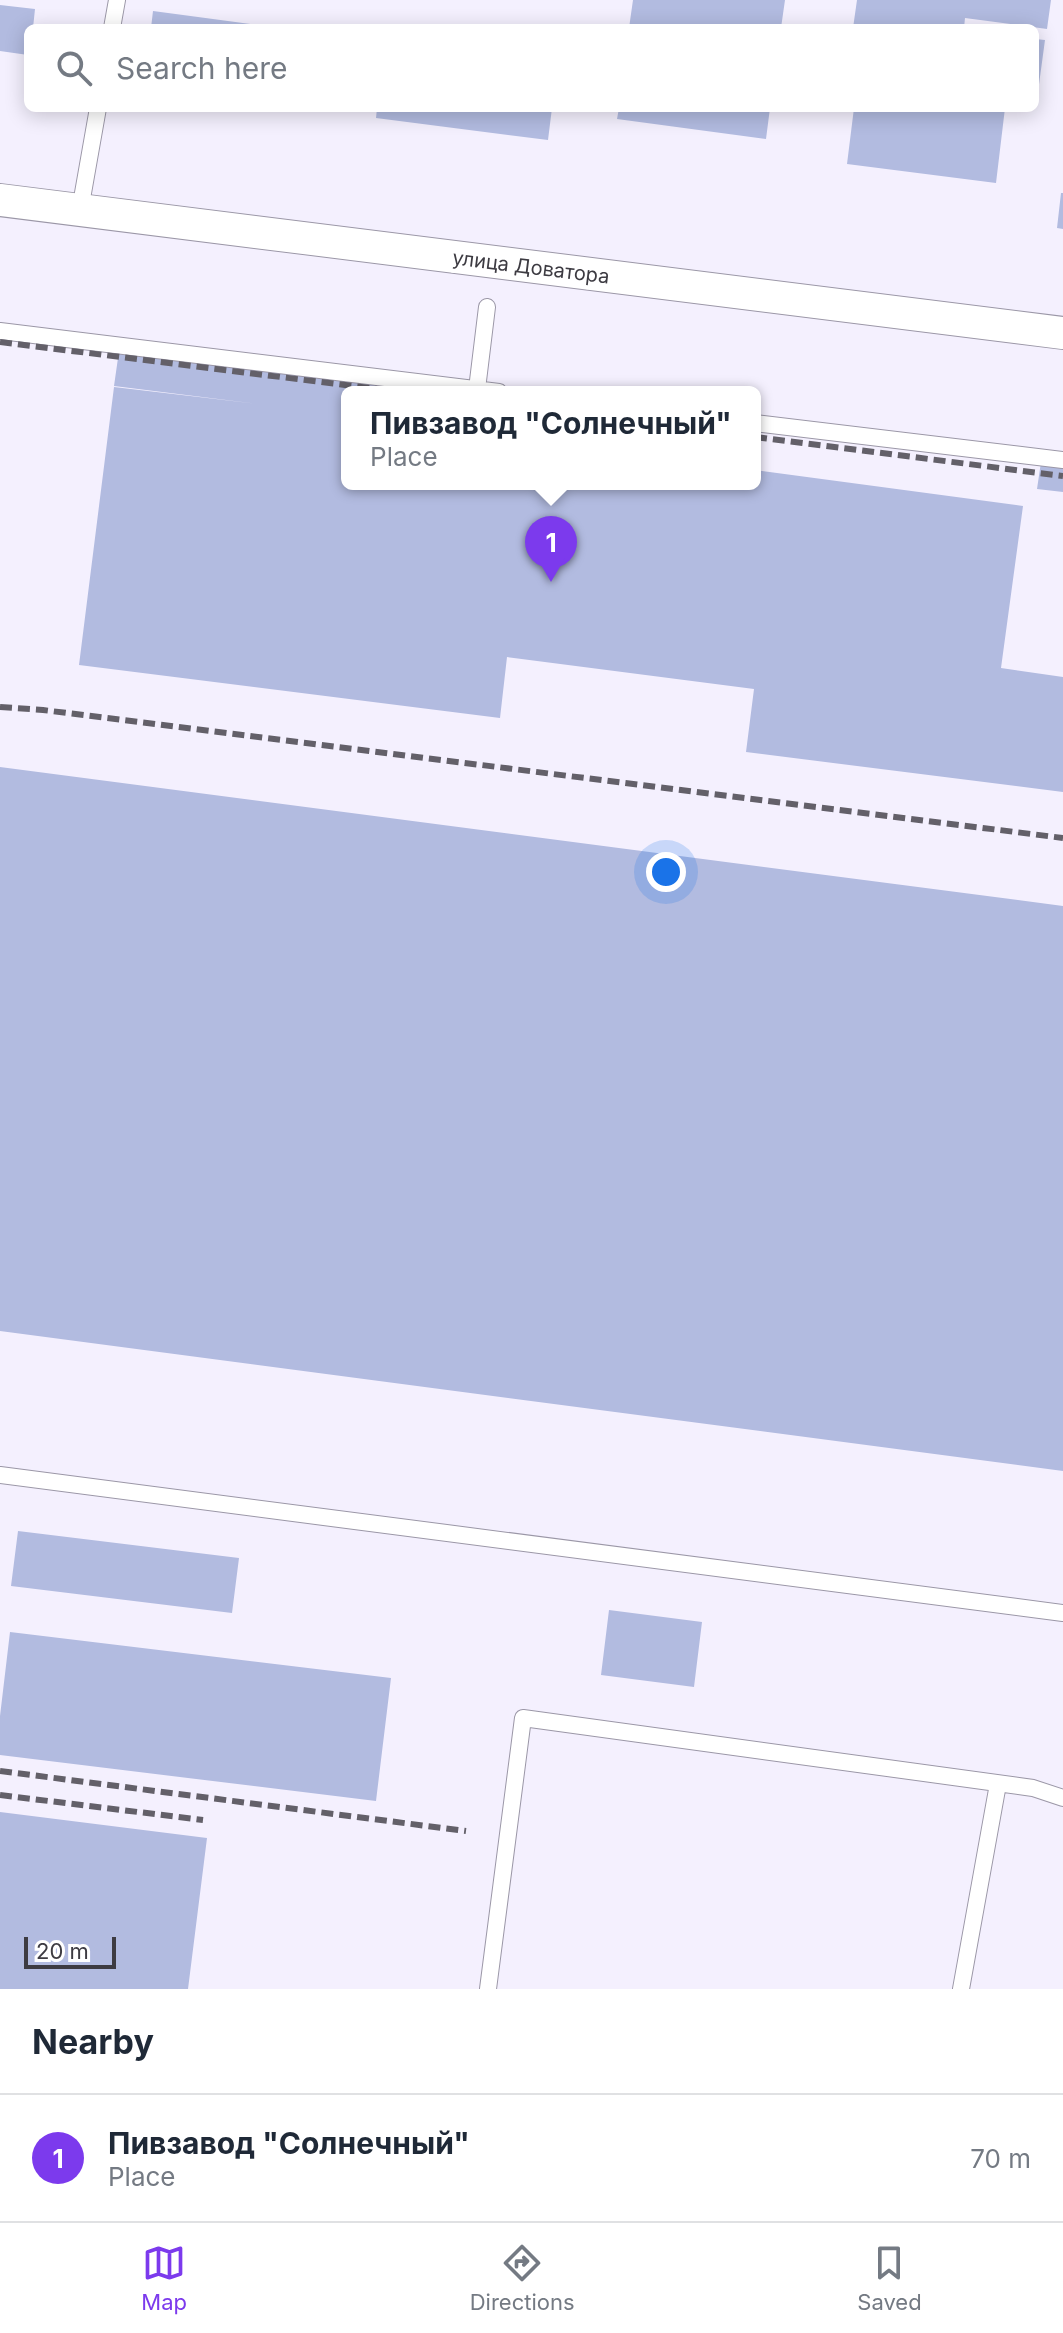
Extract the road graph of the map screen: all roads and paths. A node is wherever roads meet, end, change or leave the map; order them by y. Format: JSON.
{"nodes":[{"id":1,"x":117,"y":0,"type":"edge"},
{"id":2,"x":113,"y":24,"type":"edge"},
{"id":3,"x":97,"y":112,"type":"edge"},
{"id":4,"x":0,"y":200,"type":"edge"},
{"id":5,"x":80,"y":210,"type":"junction"},
{"id":6,"x":487,"y":307,"type":"dead end"},
{"id":7,"x":0,"y":331,"type":"edge"},
{"id":8,"x":1063,"y":333,"type":"edge"},
{"id":9,"x":452,"y":386,"type":"edge"},
{"id":10,"x":477,"y":386,"type":"edge"},
{"id":11,"x":761,"y":424,"type":"edge"},
{"id":12,"x":1063,"y":460,"type":"edge"},
{"id":13,"x":0,"y":1475,"type":"edge"},
{"id":14,"x":1063,"y":1613,"type":"edge"},
{"id":15,"x":998,"y":1784,"type":"junction"},
{"id":16,"x":1033,"y":1788,"type":"junction"},
{"id":17,"x":1063,"y":1798,"type":"edge"},
{"id":18,"x":1063,"y":1809,"type":"edge"},
{"id":19,"x":488,"y":1989,"type":"edge"},
{"id":20,"x":961,"y":1989,"type":"edge"}],
"edges":[{"from":1,"to":2,"type":"lane"},
{"from":3,"to":5,"type":"lane"},
{"from":4,"to":5,"type":"street","name":"улица Доватора"},
{"from":5,"to":8,"type":"street","name":"улица Доватора"},
{"from":6,"to":10,"type":"lane"},
{"from":7,"to":9,"type":"lane"},
{"from":11,"to":12,"type":"lane"},
{"from":13,"to":14,"type":"lane"},
{"from":15,"to":16,"type":"lane"},
{"from":15,"to":19,"type":"lane"},
{"from":15,"to":20,"type":"lane"},
{"from":16,"to":17,"type":"lane"},
{"from":16,"to":18,"type":"lane"}]}
